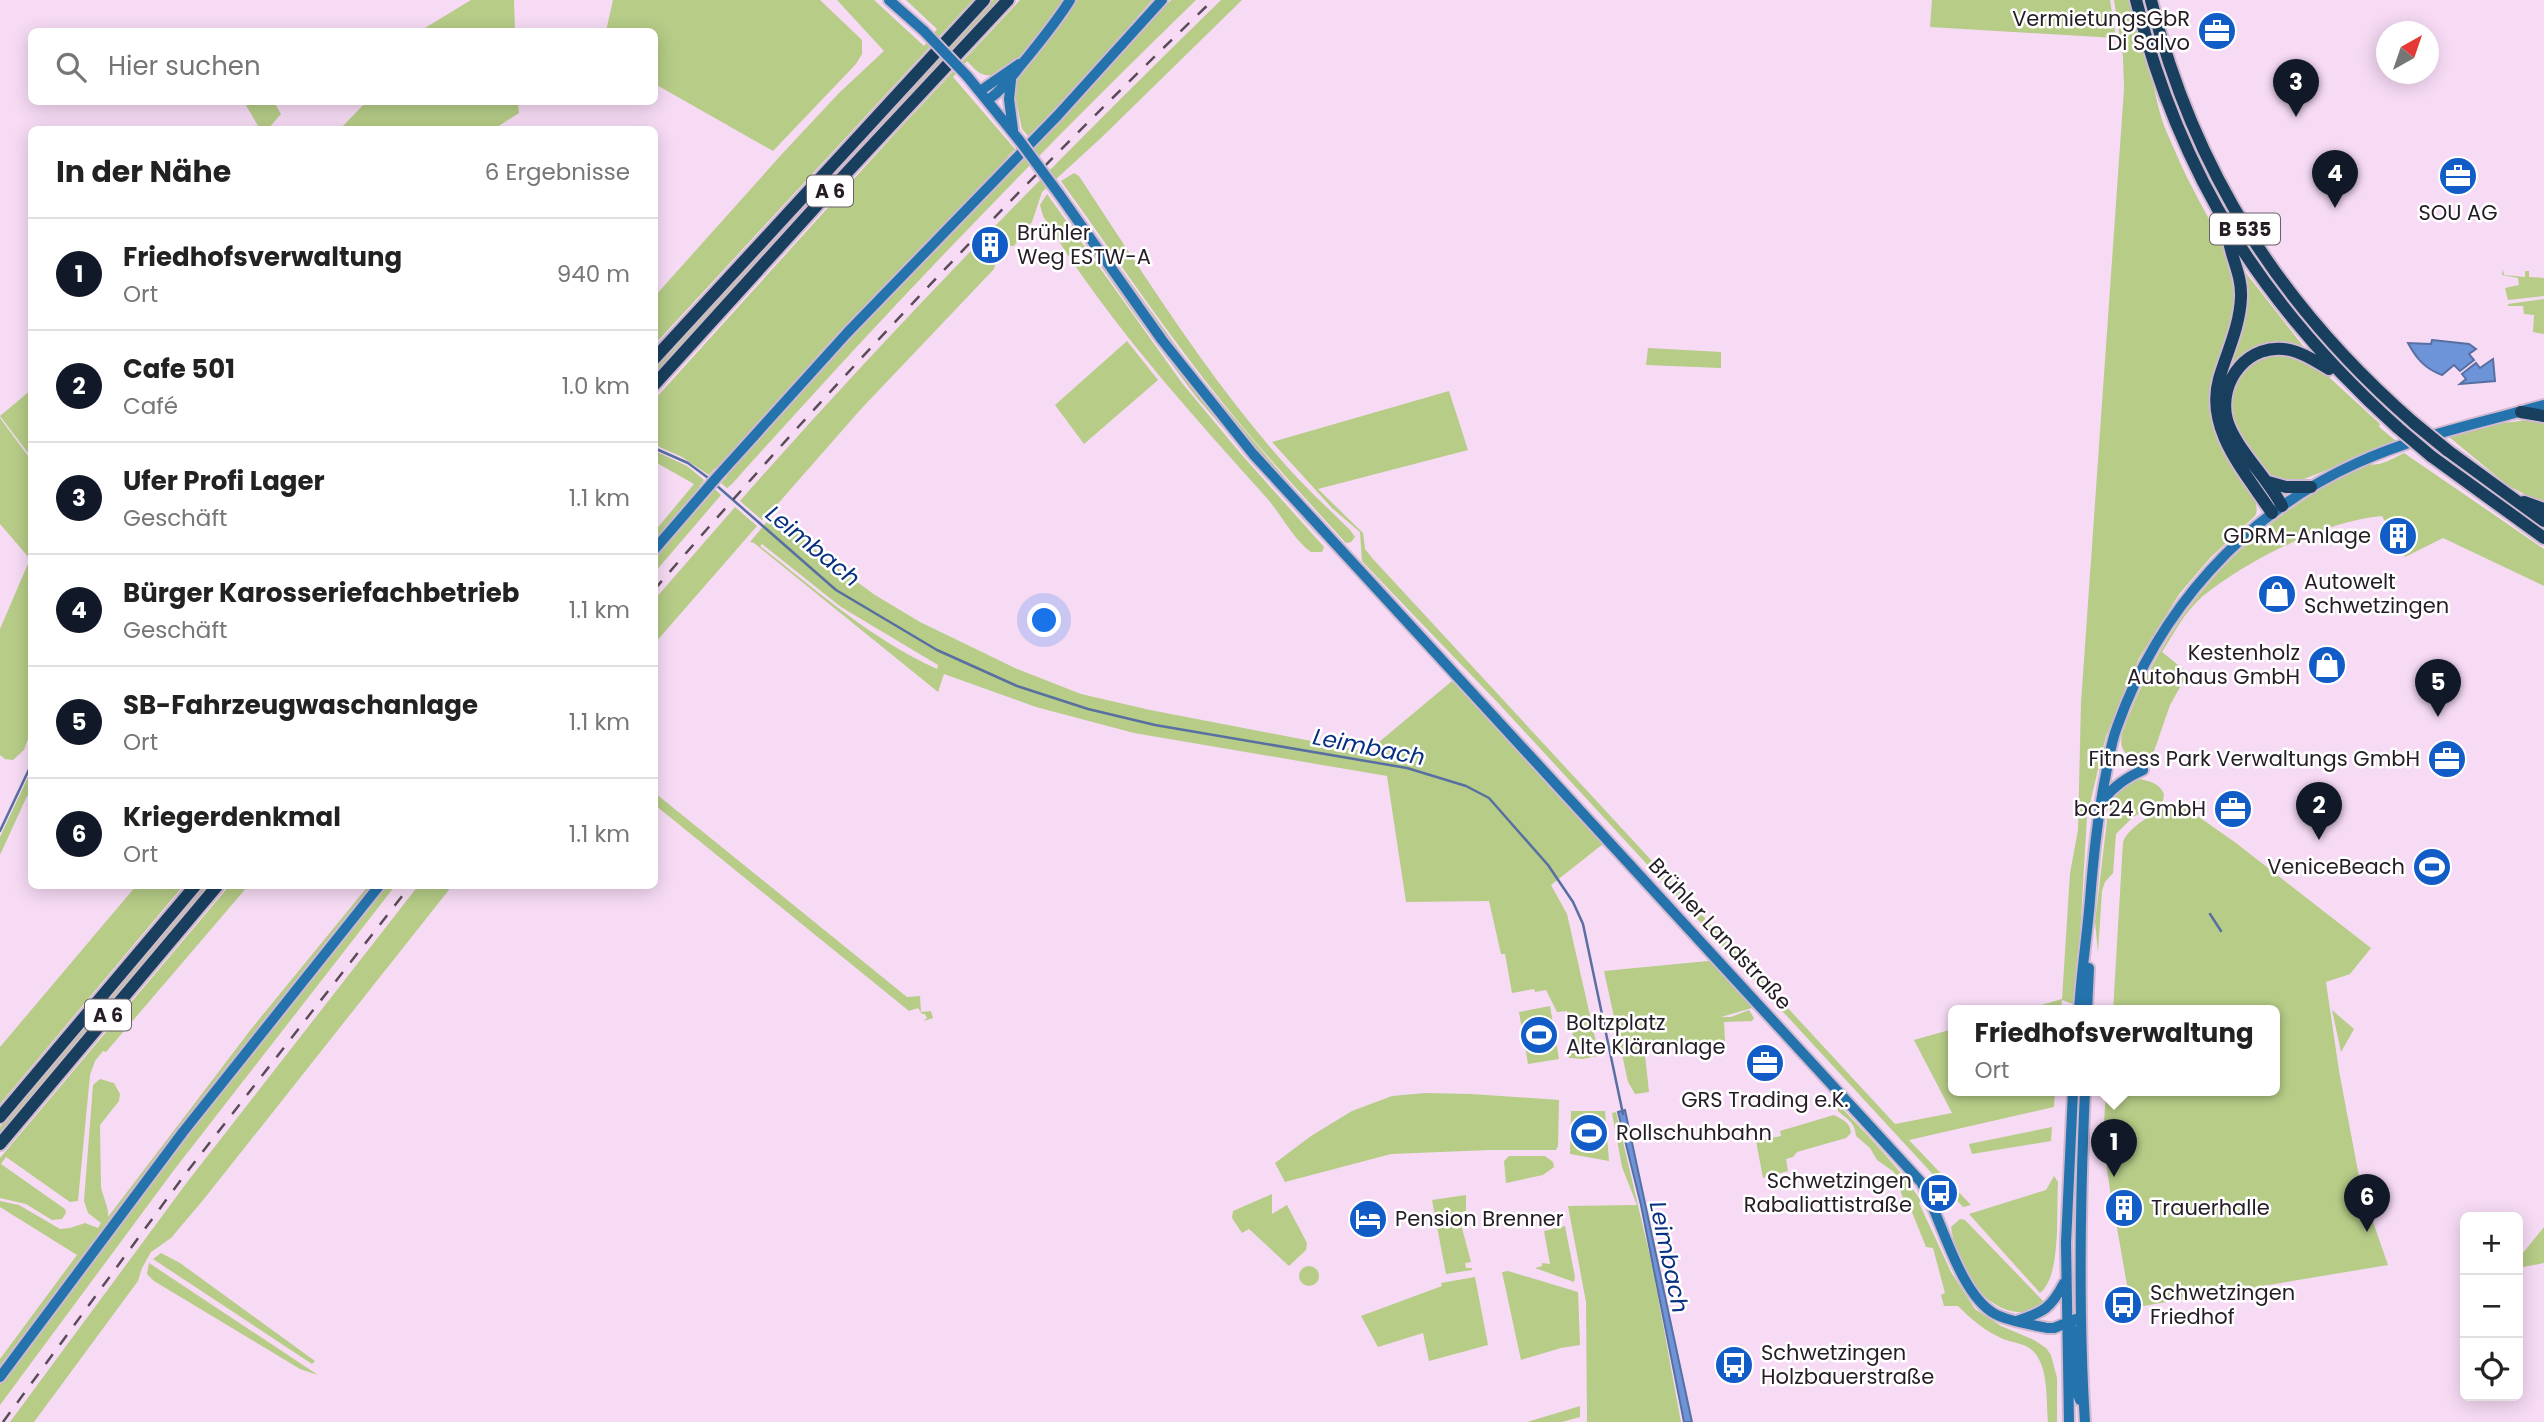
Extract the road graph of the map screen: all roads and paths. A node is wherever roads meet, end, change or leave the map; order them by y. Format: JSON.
{"nodes":[{"id":1,"x":889,"y":0,"type":"edge"},
{"id":2,"x":984,"y":0,"type":"edge"},
{"id":3,"x":1008,"y":0,"type":"edge"},
{"id":4,"x":1070,"y":0,"type":"edge"},
{"id":5,"x":1162,"y":0,"type":"edge"},
{"id":6,"x":2136,"y":0,"type":"edge"},
{"id":7,"x":2151,"y":0,"type":"edge"},
{"id":8,"x":1025,"y":60,"type":"junction"},
{"id":9,"x":1011,"y":80,"type":"junction"},
{"id":10,"x":979,"y":91,"type":"junction"},
{"id":11,"x":988,"y":100,"type":"junction"},
{"id":12,"x":1016,"y":136,"type":"junction"},
{"id":13,"x":2227,"y":228,"type":"junction"},
{"id":14,"x":658,"y":355,"type":"edge"},
{"id":15,"x":2342,"y":375,"type":"junction"},
{"id":16,"x":658,"y":381,"type":"edge"},
{"id":17,"x":2544,"y":405,"type":"edge"},
{"id":18,"x":2521,"y":412,"type":"junction"},
{"id":19,"x":2544,"y":416,"type":"edge"},
{"id":20,"x":2268,"y":482,"type":"junction"},
{"id":21,"x":2311,"y":487,"type":"junction"},
{"id":22,"x":2516,"y":502,"type":"junction"},
{"id":23,"x":2544,"y":509,"type":"edge"},
{"id":24,"x":2277,"y":510,"type":"junction"},
{"id":25,"x":2544,"y":521,"type":"edge"},
{"id":26,"x":2544,"y":538,"type":"edge"},
{"id":27,"x":658,"y":545,"type":"edge"},
{"id":28,"x":2143,"y":770,"type":"dead end"},
{"id":29,"x":2101,"y":802,"type":"junction"},
{"id":30,"x":192,"y":889,"type":"edge"},
{"id":31,"x":214,"y":889,"type":"edge"},
{"id":32,"x":377,"y":889,"type":"edge"},
{"id":33,"x":2090,"y":902,"type":"junction"},
{"id":34,"x":2080,"y":1005,"type":"edge"},
{"id":35,"x":2088,"y":1005,"type":"edge"},
{"id":36,"x":2073,"y":1096,"type":"edge"},
{"id":37,"x":2085,"y":1096,"type":"edge"},
{"id":38,"x":0,"y":1117,"type":"edge"},
{"id":39,"x":0,"y":1144,"type":"edge"},
{"id":40,"x":2066,"y":1281,"type":"junction"},
{"id":41,"x":2081,"y":1317,"type":"junction"},
{"id":42,"x":2017,"y":1321,"type":"junction"},
{"id":43,"x":2066,"y":1322,"type":"junction"},
{"id":44,"x":0,"y":1377,"type":"edge"},
{"id":45,"x":2084,"y":1409,"type":"junction"},
{"id":46,"x":2070,"y":1422,"type":"edge"},
{"id":47,"x":2085,"y":1422,"type":"edge"}],
"edges":[{"from":1,"to":10,"type":"main road","name":"Brühler Landstraße","bridge":true},
{"from":2,"to":14,"type":"highway","number":"A 6"},
{"from":3,"to":16,"type":"highway","number":"A 6"},
{"from":4,"to":8,"type":"main road"},
{"from":5,"to":27,"type":"main road"},
{"from":6,"to":13,"type":"highway","number":"B 535"},
{"from":7,"to":22,"type":"highway","number":"B 535","bridge":true},
{"from":8,"to":9,"type":"main road"},
{"from":8,"to":10,"type":"main road"},
{"from":9,"to":11,"type":"main road"},
{"from":9,"to":12,"type":"main road"},
{"from":10,"to":11,"type":"main road","name":"Brühler Landstraße"},
{"from":11,"to":12,"type":"main road","name":"Brühler Landstraße"},
{"from":12,"to":42,"type":"main road","name":"Brühler Landstraße","bridge":true},
{"from":13,"to":15,"type":"highway","number":"B 535"},
{"from":13,"to":24,"type":"highway"},
{"from":15,"to":20,"type":"highway"},
{"from":15,"to":26,"type":"highway","number":"B 535","bridge":true},
{"from":17,"to":18,"type":"main road"},
{"from":18,"to":19,"type":"highway"},
{"from":18,"to":21,"type":"main road"},
{"from":20,"to":21,"type":"highway"},
{"from":20,"to":24,"type":"highway"},
{"from":21,"to":24,"type":"main road"},
{"from":22,"to":23,"type":"highway"},
{"from":22,"to":25,"type":"highway","number":"B 535"},
{"from":24,"to":29,"type":"main road"},
{"from":28,"to":29,"type":"main road"},
{"from":29,"to":33,"type":"main road"},
{"from":30,"to":38,"type":"highway","number":"A 6"},
{"from":31,"to":39,"type":"highway","number":"A 6"},
{"from":32,"to":44,"type":"main road"},
{"from":33,"to":34,"type":"main road"},
{"from":33,"to":35,"type":"main road"},
{"from":36,"to":40,"type":"main road"},
{"from":37,"to":41,"type":"main road"},
{"from":40,"to":42,"type":"main road"},
{"from":40,"to":43,"type":"main road"},
{"from":41,"to":43,"type":"main road","name":"Brühler Landstraße"},
{"from":41,"to":45,"type":"main road"},
{"from":42,"to":43,"type":"main road","name":"Brühler Landstraße"},
{"from":43,"to":45,"type":"main road"},
{"from":43,"to":46,"type":"main road"},
{"from":45,"to":47,"type":"main road"}]}
